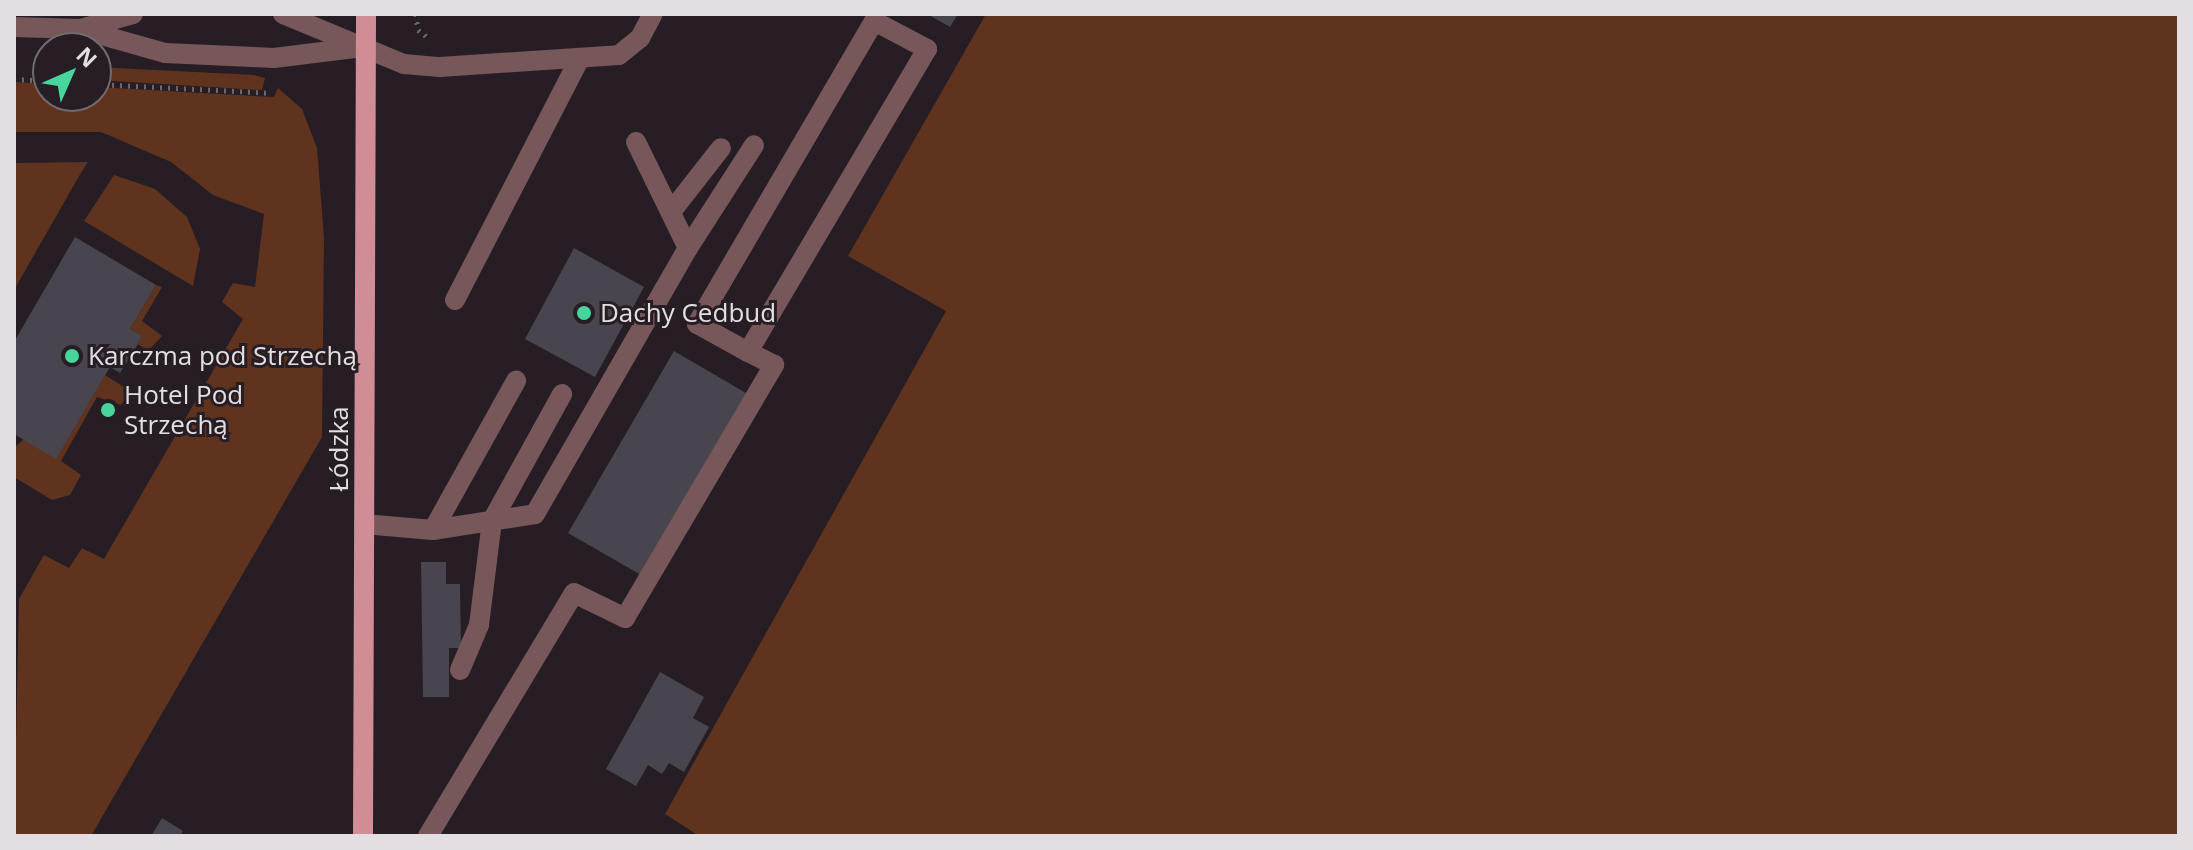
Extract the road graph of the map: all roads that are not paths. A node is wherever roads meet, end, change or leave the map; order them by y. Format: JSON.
{"nodes":[{"id":1,"x":133,"y":14,"type":"edge"},
{"id":2,"x":283,"y":14,"type":"edge"},
{"id":3,"x":366,"y":14,"type":"edge"},
{"id":4,"x":653,"y":14,"type":"edge"},
{"id":5,"x":14,"y":27,"type":"edge"},
{"id":6,"x":80,"y":29,"type":"junction"},
{"id":7,"x":366,"y":47,"type":"junction"},
{"id":8,"x":579,"y":60,"type":"junction"},
{"id":9,"x":636,"y":142,"type":"dead end"},
{"id":10,"x":754,"y":145,"type":"dead end"},
{"id":11,"x":721,"y":148,"type":"dead end"},
{"id":12,"x":671,"y":212,"type":"junction"},
{"id":13,"x":688,"y":248,"type":"junction"},
{"id":14,"x":455,"y":300,"type":"dead end"},
{"id":15,"x":748,"y":352,"type":"junction"},
{"id":16,"x":516,"y":381,"type":"dead end"},
{"id":17,"x":562,"y":394,"type":"dead end"},
{"id":18,"x":492,"y":521,"type":"junction"},
{"id":19,"x":364,"y":524,"type":"junction"},
{"id":20,"x":433,"y":530,"type":"junction"},
{"id":21,"x":460,"y":670,"type":"dead end"},
{"id":22,"x":365,"y":836,"type":"edge"},
{"id":23,"x":428,"y":836,"type":"edge"}],
"edges":[{"from":1,"to":6,"type":"street"},
{"from":2,"to":7,"type":"street"},
{"from":3,"to":7,"type":"main road","name":"Łódzka"},
{"from":4,"to":8,"type":"street"},
{"from":5,"to":6,"type":"street"},
{"from":6,"to":7,"type":"street"},
{"from":7,"to":8,"type":"street"},
{"from":7,"to":19,"type":"main road","name":"Łódzka"},
{"from":8,"to":14,"type":"street"},
{"from":9,"to":12,"type":"street"},
{"from":10,"to":13,"type":"street"},
{"from":11,"to":12,"type":"street"},
{"from":12,"to":13,"type":"street"},
{"from":13,"to":18,"type":"street"},
{"from":15,"to":15,"type":"street"},
{"from":15,"to":23,"type":"street"},
{"from":16,"to":20,"type":"street"},
{"from":17,"to":18,"type":"street"},
{"from":18,"to":20,"type":"street"},
{"from":18,"to":21,"type":"street"},
{"from":19,"to":20,"type":"street"},
{"from":19,"to":22,"type":"main road","name":"Łódzka"}]}
